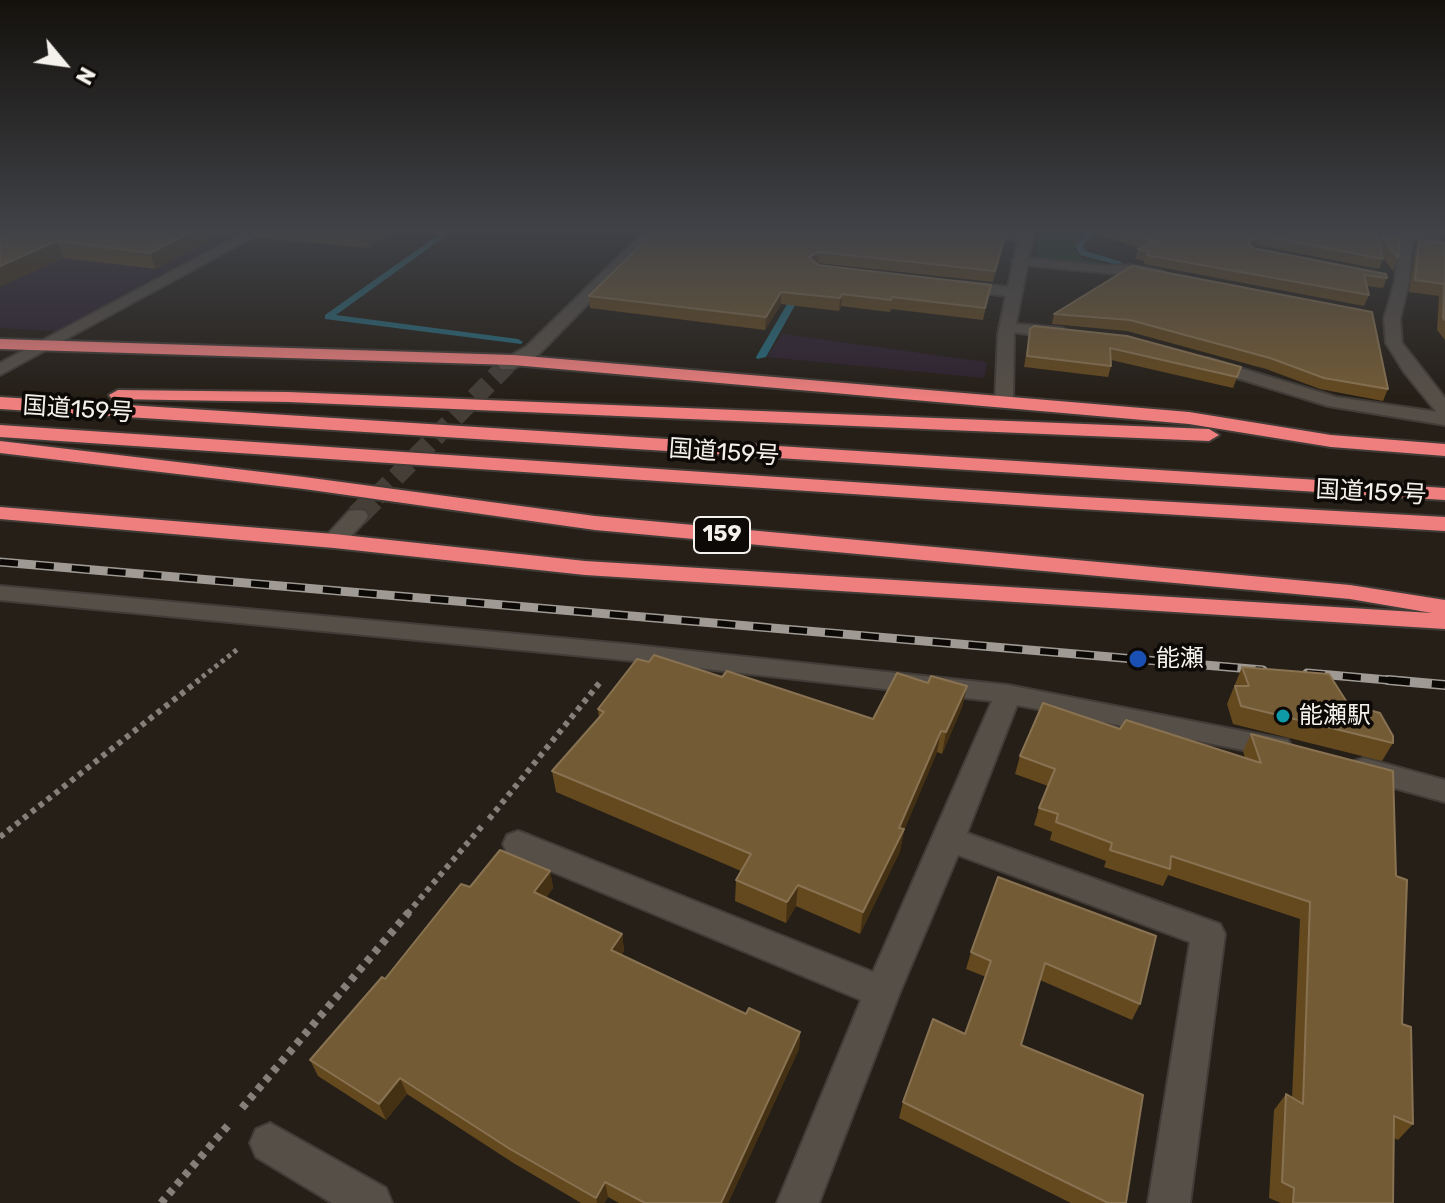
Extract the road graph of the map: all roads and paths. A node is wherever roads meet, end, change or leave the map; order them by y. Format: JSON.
{"nodes":[{"id":1,"x":155,"y":286,"type":"edge"},
{"id":2,"x":597,"y":286,"type":"edge"},
{"id":3,"x":965,"y":286,"type":"edge"},
{"id":4,"x":1015,"y":286,"type":"edge"},
{"id":5,"x":1393,"y":286,"type":"edge"},
{"id":6,"x":1014,"y":292,"type":"junction"},
{"id":7,"x":1007,"y":328,"type":"junction"},
{"id":8,"x":1079,"y":335,"type":"edge"},
{"id":9,"x":0,"y":344,"type":"edge"},
{"id":10,"x":44,"y":346,"type":"junction"},
{"id":11,"x":1192,"y":359,"type":"edge"},
{"id":12,"x":510,"y":363,"type":"junction"},
{"id":13,"x":0,"y":370,"type":"edge"},
{"id":14,"x":0,"y":392,"type":"edge"},
{"id":15,"x":1004,"y":402,"type":"junction"},
{"id":16,"x":0,"y":403,"type":"edge"},
{"id":17,"x":1445,"y":410,"type":"edge"},
{"id":18,"x":1445,"y":419,"type":"edge"},
{"id":19,"x":0,"y":431,"type":"edge"},
{"id":20,"x":1331,"y":441,"type":"junction"},
{"id":21,"x":0,"y":447,"type":"edge"},
{"id":22,"x":1445,"y":450,"type":"edge"},
{"id":23,"x":1445,"y":494,"type":"edge"},
{"id":24,"x":0,"y":513,"type":"edge"},
{"id":25,"x":357,"y":516,"type":"tunnel mouth"},
{"id":26,"x":1445,"y":524,"type":"edge"},
{"id":27,"x":334,"y":541,"type":"junction"},
{"id":28,"x":0,"y":593,"type":"edge"},
{"id":29,"x":1445,"y":608,"type":"edge"},
{"id":30,"x":278,"y":618,"type":"junction"},
{"id":31,"x":1445,"y":622,"type":"edge"},
{"id":32,"x":625,"y":652,"type":"junction"},
{"id":33,"x":1008,"y":694,"type":"junction"},
{"id":34,"x":1311,"y":755,"type":"edge"},
{"id":35,"x":1341,"y":763,"type":"edge"},
{"id":36,"x":1445,"y":791,"type":"edge"},
{"id":37,"x":0,"y":837,"type":"edge"},
{"id":38,"x":949,"y":839,"type":"junction"},
{"id":39,"x":518,"y":844,"type":"dead end"},
{"id":40,"x":882,"y":992,"type":"junction"},
{"id":41,"x":270,"y":1143,"type":"dead end"},
{"id":42,"x":161,"y":1203,"type":"edge"},
{"id":43,"x":371,"y":1203,"type":"edge"},
{"id":44,"x":798,"y":1203,"type":"edge"},
{"id":45,"x":1169,"y":1203,"type":"edge"}],
"edges":[{"from":1,"to":10,"type":"street"},
{"from":2,"to":12,"type":"street"},
{"from":3,"to":6,"type":"street"},
{"from":4,"to":6,"type":"street"},
{"from":5,"to":17,"type":"street"},
{"from":6,"to":7,"type":"street"},
{"from":7,"to":8,"type":"street"},
{"from":7,"to":15,"type":"street"},
{"from":9,"to":10,"type":"highway"},
{"from":10,"to":12,"type":"highway"},
{"from":10,"to":13,"type":"street"},
{"from":11,"to":18,"type":"street"},
{"from":12,"to":15,"type":"highway"},
{"from":14,"to":20,"type":"highway"},
{"from":15,"to":20,"type":"highway"},
{"from":16,"to":23,"type":"highway","name":"国道159号"},
{"from":19,"to":26,"type":"highway","name":"国道159号","number":"159"},
{"from":20,"to":22,"type":"highway"},
{"from":21,"to":29,"type":"highway","number":"159"},
{"from":24,"to":27,"type":"highway","number":"159"},
{"from":25,"to":27,"type":"street"},
{"from":27,"to":31,"type":"highway","number":"159"},
{"from":28,"to":30,"type":"street"},
{"from":30,"to":32,"type":"street"},
{"from":30,"to":37,"type":"path"},
{"from":32,"to":33,"type":"street"},
{"from":32,"to":42,"type":"path"},
{"from":33,"to":34,"type":"street"},
{"from":33,"to":38,"type":"street"},
{"from":35,"to":36,"type":"street"},
{"from":38,"to":40,"type":"street"},
{"from":38,"to":45,"type":"street"},
{"from":39,"to":40,"type":"street"},
{"from":40,"to":44,"type":"street"},
{"from":41,"to":43,"type":"street"}]}
